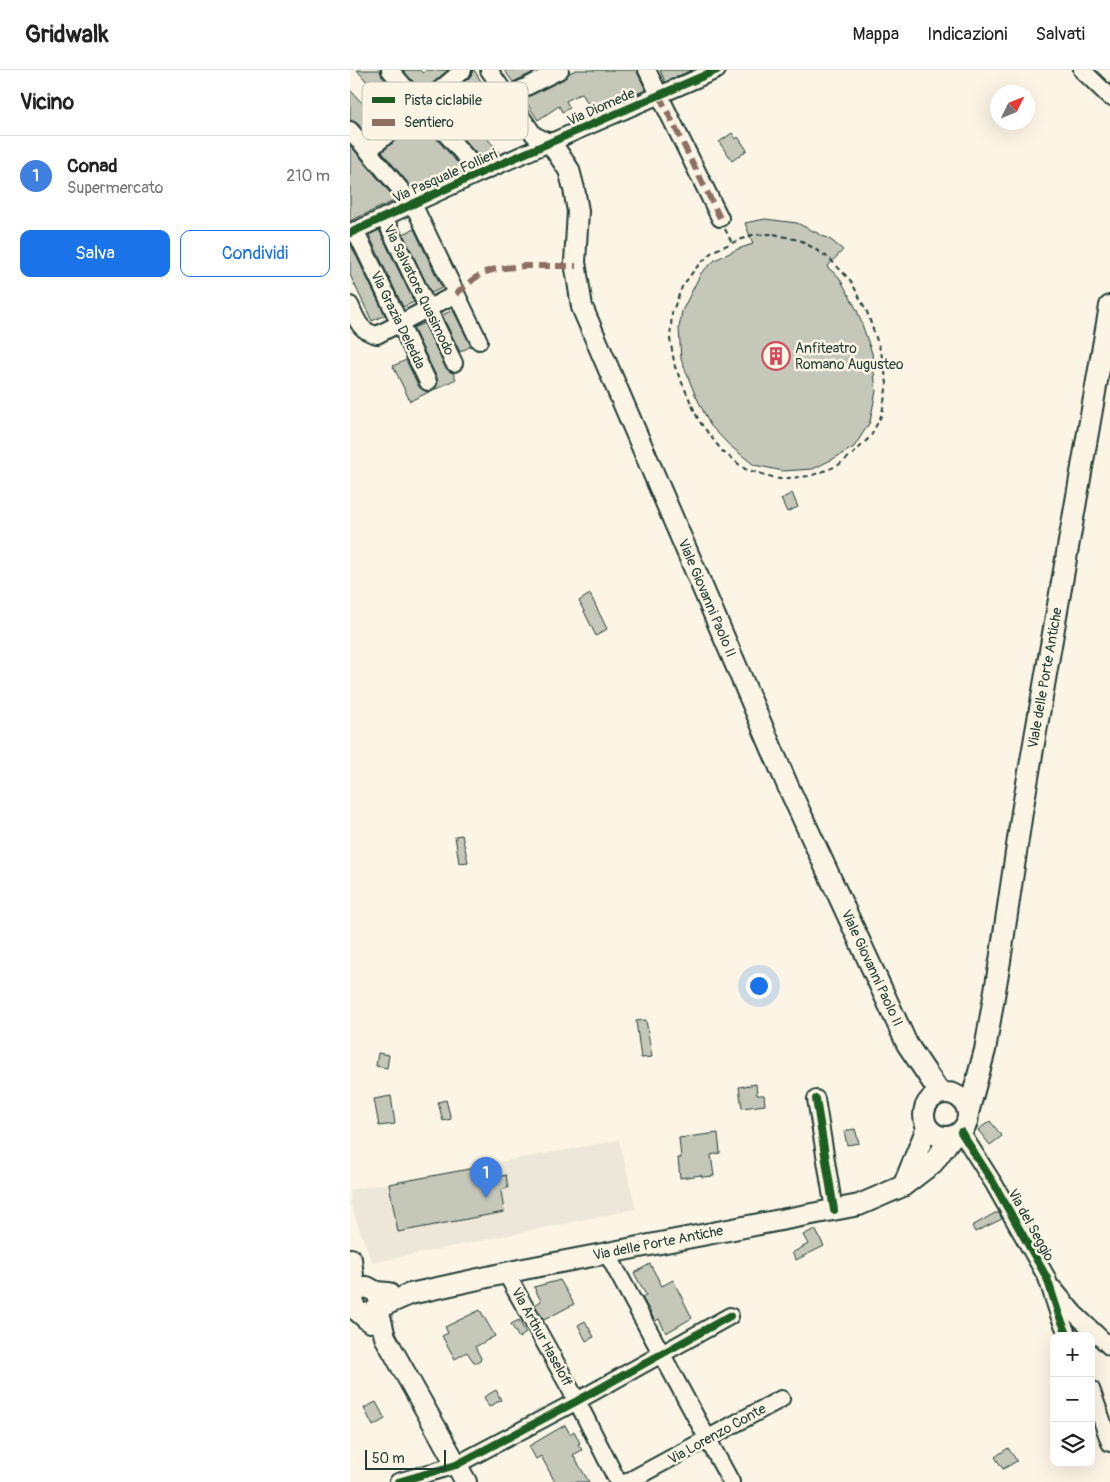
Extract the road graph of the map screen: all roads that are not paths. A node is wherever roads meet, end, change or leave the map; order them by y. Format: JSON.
{"nodes":[{"id":1,"x":390,"y":70,"type":"edge"},
{"id":2,"x":463,"y":70,"type":"edge"},
{"id":3,"x":489,"y":70,"type":"edge"},
{"id":4,"x":647,"y":70,"type":"edge"},
{"id":5,"x":717,"y":70,"type":"edge"},
{"id":6,"x":1082,"y":70,"type":"edge"},
{"id":7,"x":553,"y":72,"type":"edge"},
{"id":8,"x":401,"y":82,"type":"edge"},
{"id":9,"x":449,"y":82,"type":"edge"},
{"id":10,"x":498,"y":82,"type":"edge"},
{"id":11,"x":528,"y":85,"type":"edge"},
{"id":12,"x":659,"y":95,"type":"junction"},
{"id":13,"x":1110,"y":97,"type":"edge"},
{"id":14,"x":528,"y":126,"type":"edge"},
{"id":15,"x":350,"y":130,"type":"edge"},
{"id":16,"x":381,"y":140,"type":"edge"},
{"id":17,"x":451,"y":140,"type":"edge"},
{"id":18,"x":551,"y":143,"type":"junction"},
{"id":19,"x":368,"y":151,"type":"junction"},
{"id":20,"x":480,"y":173,"type":"junction"},
{"id":21,"x":413,"y":204,"type":"junction"},
{"id":22,"x":384,"y":217,"type":"junction"},
{"id":23,"x":720,"y":218,"type":"dead end"},
{"id":24,"x":353,"y":232,"type":"edge"},
{"id":25,"x":456,"y":294,"type":"junction"},
{"id":26,"x":350,"y":305,"type":"edge"},
{"id":27,"x":1110,"y":306,"type":"edge"},
{"id":28,"x":428,"y":309,"type":"junction"},
{"id":29,"x":400,"y":323,"type":"junction"},
{"id":30,"x":479,"y":341,"type":"dead end"},
{"id":31,"x":454,"y":363,"type":"dead end"},
{"id":32,"x":428,"y":382,"type":"dead end"},
{"id":33,"x":907,"y":1044,"type":"junction"},
{"id":34,"x":985,"y":1050,"type":"junction"},
{"id":35,"x":945,"y":1093,"type":"junction"},
{"id":36,"x":816,"y":1099,"type":"dead end"},
{"id":37,"x":924,"y":1108,"type":"junction"},
{"id":38,"x":968,"y":1113,"type":"junction"},
{"id":39,"x":927,"y":1128,"type":"junction"},
{"id":40,"x":956,"y":1134,"type":"junction"},
{"id":41,"x":904,"y":1186,"type":"junction"},
{"id":42,"x":834,"y":1210,"type":"junction"},
{"id":43,"x":607,"y":1253,"type":"junction"},
{"id":44,"x":350,"y":1259,"type":"edge"},
{"id":45,"x":506,"y":1273,"type":"junction"},
{"id":46,"x":1048,"y":1281,"type":"junction"},
{"id":47,"x":361,"y":1301,"type":"edge"},
{"id":48,"x":730,"y":1316,"type":"dead end"},
{"id":49,"x":1066,"y":1332,"type":"edge"},
{"id":50,"x":1110,"y":1347,"type":"edge"},
{"id":51,"x":660,"y":1355,"type":"junction"},
{"id":52,"x":781,"y":1399,"type":"dead end"},
{"id":53,"x":1095,"y":1400,"type":"edge"},
{"id":54,"x":577,"y":1401,"type":"junction"},
{"id":55,"x":707,"y":1440,"type":"junction"},
{"id":56,"x":1110,"y":1443,"type":"edge"},
{"id":57,"x":461,"y":1473,"type":"edge"},
{"id":58,"x":398,"y":1482,"type":"edge"},
{"id":59,"x":618,"y":1482,"type":"edge"},
{"id":60,"x":627,"y":1482,"type":"edge"},
{"id":61,"x":731,"y":1482,"type":"edge"}],
"edges":[{"from":1,"to":8,"type":"street"},
{"from":2,"to":9,"type":"street"},
{"from":3,"to":10,"type":"street"},
{"from":4,"to":12,"type":"street"},
{"from":5,"to":12,"type":"street","name":"Via Diomede"},
{"from":6,"to":13,"type":"street"},
{"from":7,"to":11,"type":"street"},
{"from":12,"to":18,"type":"street","name":"Via Diomede"},
{"from":12,"to":23,"type":"street"},
{"from":14,"to":18,"type":"street"},
{"from":15,"to":19,"type":"street"},
{"from":16,"to":19,"type":"street"},
{"from":17,"to":20,"type":"street"},
{"from":18,"to":20,"type":"street","name":"Via Pasquale Follieri"},
{"from":18,"to":33,"type":"main road","name":"Viale Giovanni Paolo II"},
{"from":19,"to":21,"type":"street"},
{"from":20,"to":21,"type":"street","name":"Via Pasquale Follieri"},
{"from":21,"to":22,"type":"street","name":"Via Pasquale Follieri"},
{"from":21,"to":25,"type":"street"},
{"from":22,"to":24,"type":"street","name":"Via Pasquale Follieri"},
{"from":22,"to":28,"type":"street","name":"Via Salvatore Quasimodo"},
{"from":24,"to":29,"type":"street","name":"Via Grazia Deledda"},
{"from":25,"to":28,"type":"street"},
{"from":25,"to":30,"type":"street"},
{"from":26,"to":29,"type":"street"},
{"from":27,"to":34,"type":"main road","name":"Viale delle Porte Antiche"},
{"from":28,"to":29,"type":"street"},
{"from":28,"to":31,"type":"street","name":"Via Salvatore Quasimodo"},
{"from":29,"to":32,"type":"street","name":"Via Grazia Deledda"},
{"from":33,"to":35,"type":"main road"},
{"from":33,"to":37,"type":"main road"},
{"from":34,"to":35,"type":"main road"},
{"from":34,"to":38,"type":"main road","name":"Viale delle Porte Antiche"},
{"from":35,"to":37,"type":"main road"},
{"from":35,"to":38,"type":"main road"},
{"from":36,"to":42,"type":"street"},
{"from":37,"to":39,"type":"main road"},
{"from":38,"to":40,"type":"main road"},
{"from":39,"to":40,"type":"main road"},
{"from":39,"to":41,"type":"main road"},
{"from":40,"to":41,"type":"main road","name":"Via delle Porte Antiche"},
{"from":40,"to":46,"type":"street","name":"Via del Seggio"},
{"from":41,"to":42,"type":"main road","name":"Via delle Porte Antiche"},
{"from":42,"to":43,"type":"main road","name":"Via delle Porte Antiche"},
{"from":43,"to":45,"type":"main road","name":"Via delle Porte Antiche"},
{"from":43,"to":51,"type":"street"},
{"from":44,"to":47,"type":"main road"},
{"from":45,"to":47,"type":"main road","name":"Via delle Porte Antiche"},
{"from":45,"to":54,"type":"street","name":"Via Arthur Haseloff"},
{"from":46,"to":49,"type":"street","name":"Via del Seggio"},
{"from":46,"to":50,"type":"street"},
{"from":47,"to":57,"type":"main road"},
{"from":48,"to":51,"type":"street"},
{"from":51,"to":54,"type":"street"},
{"from":51,"to":55,"type":"street"},
{"from":52,"to":55,"type":"street","name":"Via Lorenzo Conte"},
{"from":53,"to":56,"type":"street"},
{"from":54,"to":57,"type":"street"},
{"from":54,"to":59,"type":"street","name":"Via Arthur Haseloff"},
{"from":55,"to":60,"type":"street","name":"Via Lorenzo Conte"},
{"from":55,"to":61,"type":"street"},
{"from":57,"to":58,"type":"street"}]}
